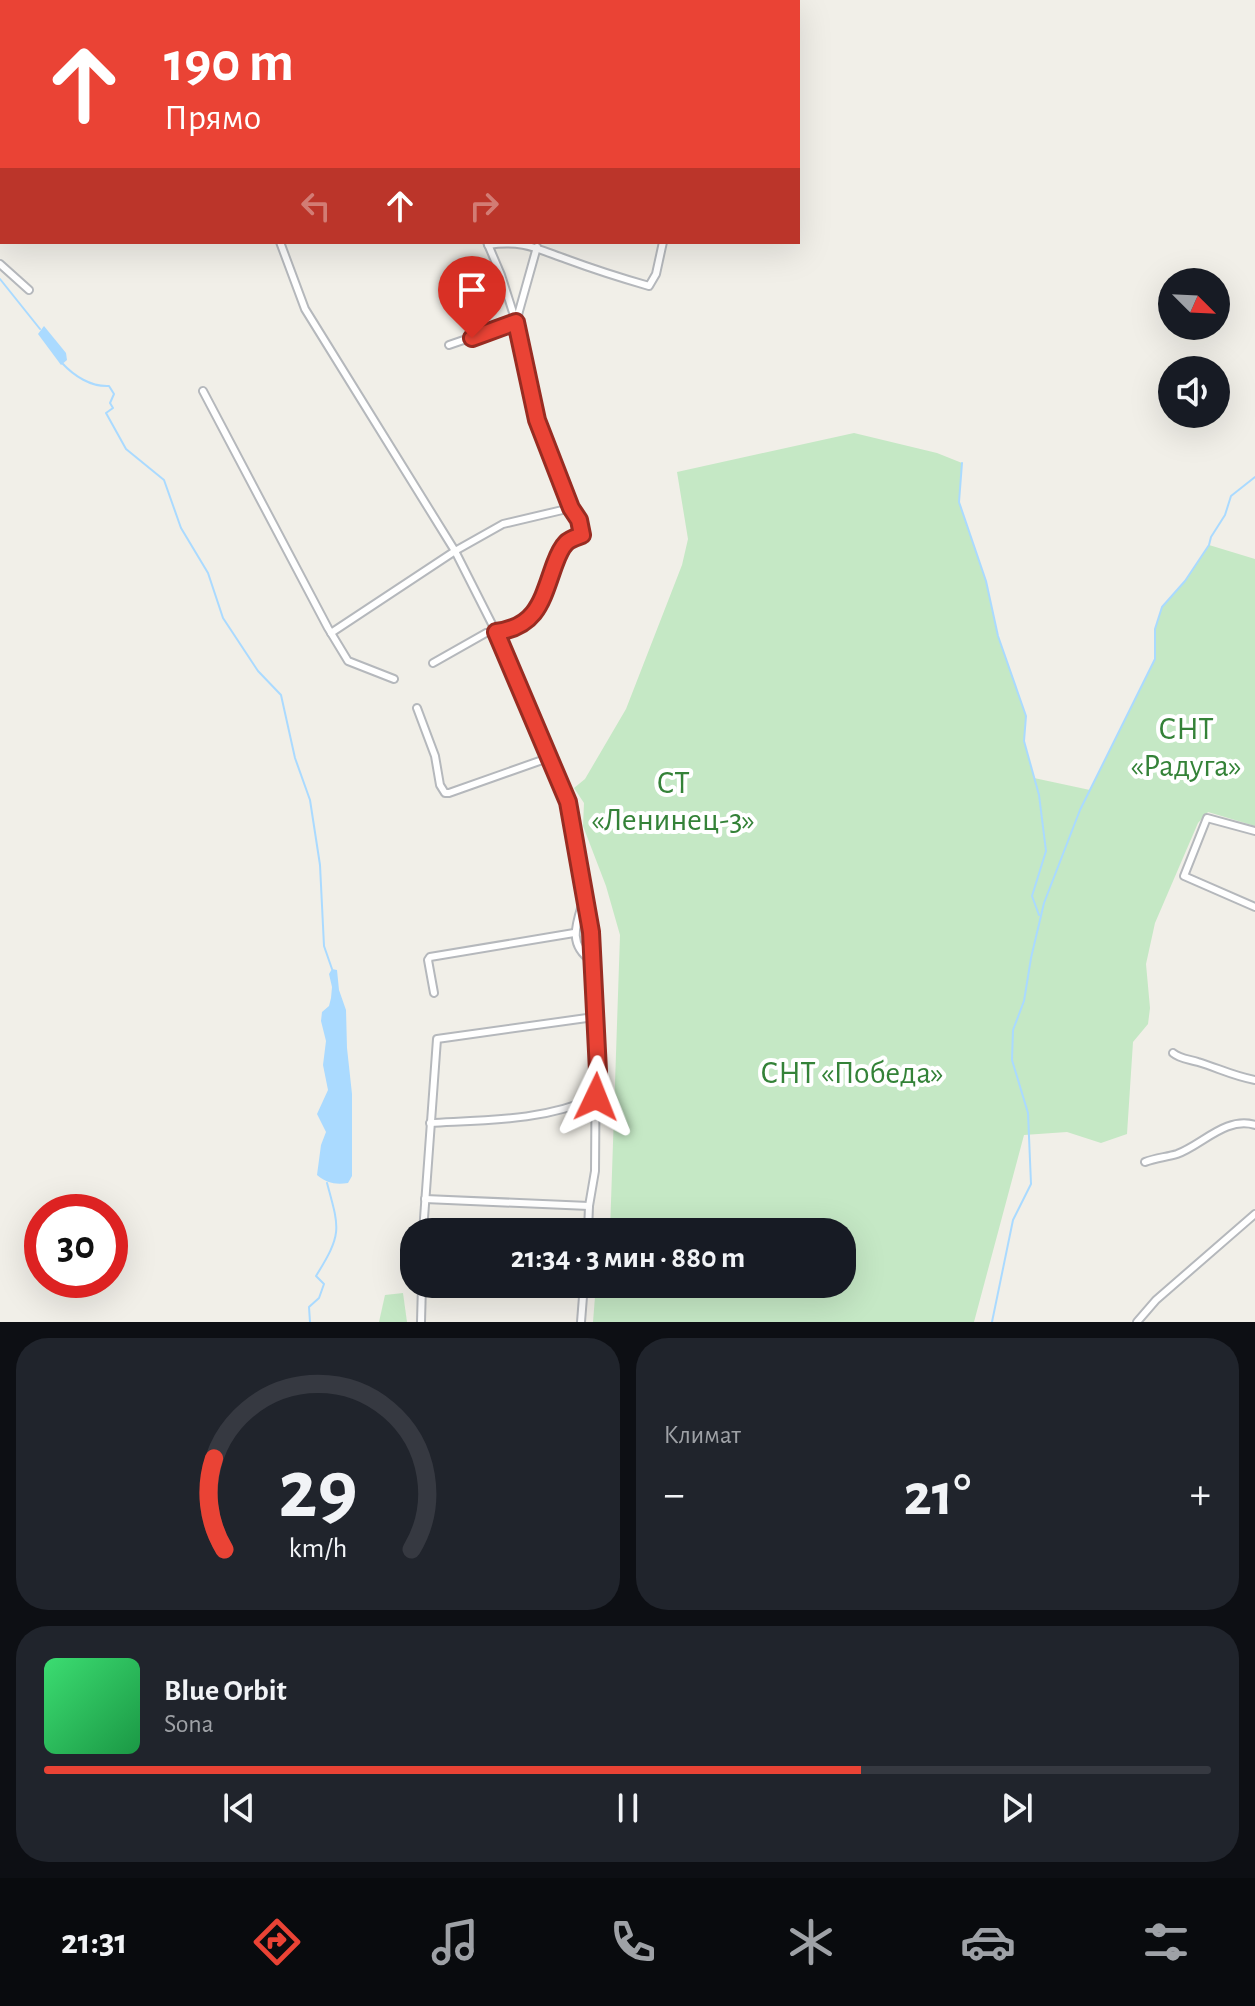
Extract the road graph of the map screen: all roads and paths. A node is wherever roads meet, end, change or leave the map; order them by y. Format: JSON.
{"nodes":[{"id":1,"x":281,"y":244,"type":"edge"},
{"id":2,"x":487,"y":244,"type":"edge"},
{"id":3,"x":663,"y":244,"type":"edge"},
{"id":4,"x":543,"y":246,"type":"edge"},
{"id":5,"x":0,"y":264,"type":"edge"},
{"id":6,"x":29,"y":290,"type":"dead end"},
{"id":7,"x":516,"y":322,"type":"junction"},
{"id":8,"x":449,"y":345,"type":"dead end"},
{"id":9,"x":203,"y":391,"type":"dead end"},
{"id":10,"x":571,"y":508,"type":"junction"},
{"id":11,"x":455,"y":551,"type":"junction"},
{"id":12,"x":496,"y":632,"type":"junction"},
{"id":13,"x":331,"y":633,"type":"junction"},
{"id":14,"x":433,"y":663,"type":"dead end"},
{"id":15,"x":394,"y":679,"type":"dead end"},
{"id":16,"x":417,"y":708,"type":"dead end"},
{"id":17,"x":548,"y":758,"type":"junction"},
{"id":18,"x":1255,"y":831,"type":"edge"},
{"id":19,"x":584,"y":901,"type":"junction"},
{"id":20,"x":1255,"y":907,"type":"edge"},
{"id":21,"x":574,"y":933,"type":"junction"},
{"id":22,"x":592,"y":961,"type":"junction"},
{"id":23,"x":434,"y":993,"type":"dead end"},
{"id":24,"x":594,"y":1017,"type":"junction"},
{"id":25,"x":1173,"y":1053,"type":"dead end"},
{"id":26,"x":1255,"y":1080,"type":"edge"},
{"id":27,"x":596,"y":1097,"type":"junction"},
{"id":28,"x":430,"y":1123,"type":"junction"},
{"id":29,"x":1255,"y":1125,"type":"edge"},
{"id":30,"x":1145,"y":1162,"type":"dead end"},
{"id":31,"x":425,"y":1199,"type":"junction"},
{"id":32,"x":589,"y":1206,"type":"junction"},
{"id":33,"x":1255,"y":1214,"type":"edge"},
{"id":34,"x":424,"y":1218,"type":"edge"},
{"id":35,"x":589,"y":1218,"type":"edge"},
{"id":36,"x":422,"y":1298,"type":"edge"},
{"id":37,"x":583,"y":1298,"type":"edge"},
{"id":38,"x":421,"y":1322,"type":"edge"},
{"id":39,"x":581,"y":1322,"type":"edge"},
{"id":40,"x":1137,"y":1322,"type":"edge"}],
"edges":[{"from":1,"to":11,"type":"street"},
{"from":2,"to":7,"type":"street"},
{"from":3,"to":4,"type":"street"},
{"from":4,"to":7,"type":"street"},
{"from":5,"to":6,"type":"street"},
{"from":7,"to":8,"type":"street"},
{"from":7,"to":10,"type":"street"},
{"from":9,"to":13,"type":"street"},
{"from":10,"to":11,"type":"street"},
{"from":10,"to":12,"type":"street"},
{"from":11,"to":12,"type":"street"},
{"from":11,"to":13,"type":"street"},
{"from":12,"to":14,"type":"street"},
{"from":12,"to":17,"type":"street"},
{"from":13,"to":15,"type":"street"},
{"from":16,"to":17,"type":"street"},
{"from":17,"to":19,"type":"street"},
{"from":18,"to":20,"type":"street"},
{"from":19,"to":21,"type":"street"},
{"from":19,"to":22,"type":"street"},
{"from":21,"to":22,"type":"street"},
{"from":21,"to":23,"type":"street"},
{"from":22,"to":24,"type":"street"},
{"from":24,"to":27,"type":"street"},
{"from":24,"to":28,"type":"street"},
{"from":25,"to":26,"type":"street"},
{"from":27,"to":28,"type":"street"},
{"from":27,"to":32,"type":"street"},
{"from":28,"to":31,"type":"street"},
{"from":29,"to":30,"type":"street"},
{"from":31,"to":32,"type":"street"},
{"from":31,"to":34,"type":"street"},
{"from":32,"to":35,"type":"street"},
{"from":33,"to":40,"type":"street"},
{"from":36,"to":38,"type":"street"},
{"from":37,"to":39,"type":"street"}]}
